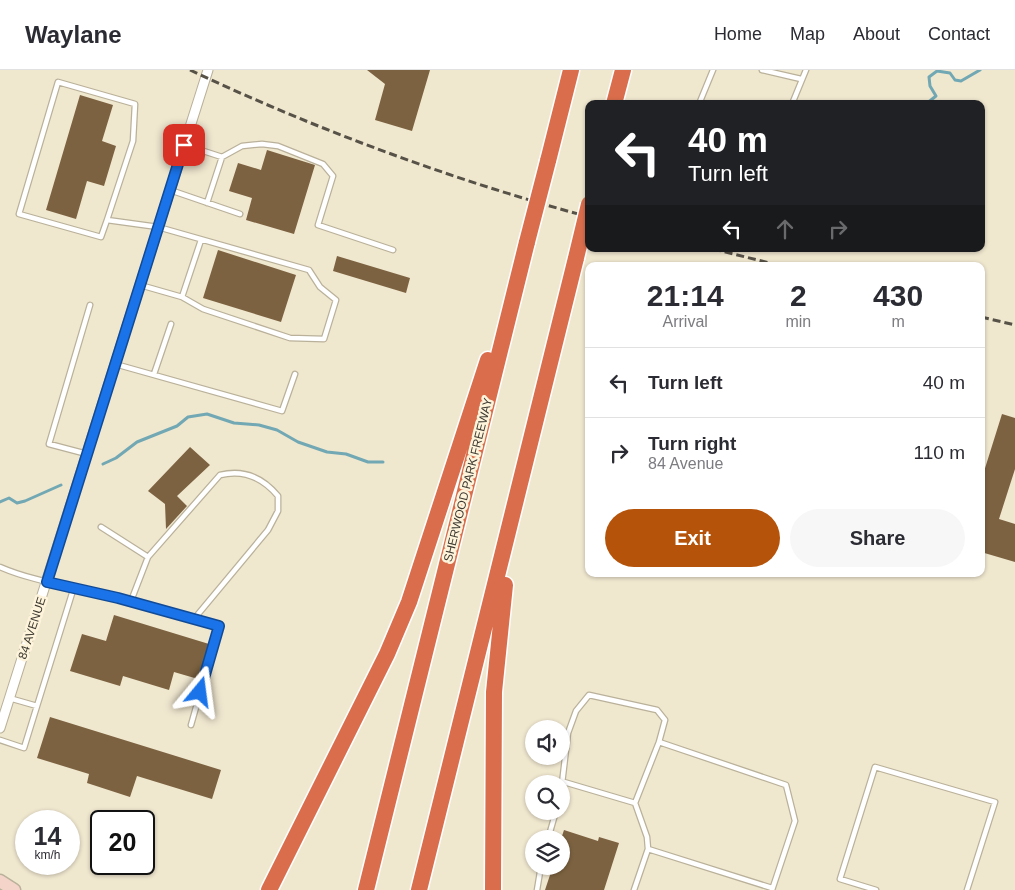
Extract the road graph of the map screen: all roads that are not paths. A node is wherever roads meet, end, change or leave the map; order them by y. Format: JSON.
{"nodes":[{"id":1,"x":208,"y":70,"type":"edge"},
{"id":2,"x":571,"y":70,"type":"edge"},
{"id":3,"x":623,"y":70,"type":"edge"},
{"id":4,"x":713,"y":70,"type":"edge"},
{"id":5,"x":762,"y":70,"type":"edge"},
{"id":6,"x":806,"y":70,"type":"edge"},
{"id":7,"x":801,"y":80,"type":"junction"},
{"id":8,"x":615,"y":100,"type":"edge"},
{"id":9,"x":701,"y":100,"type":"edge"},
{"id":10,"x":794,"y":100,"type":"edge"},
{"id":11,"x":184,"y":145,"type":"junction"},
{"id":12,"x":222,"y":157,"type":"junction"},
{"id":13,"x":170,"y":190,"type":"junction"},
{"id":14,"x":207,"y":203,"type":"junction"},
{"id":15,"x":240,"y":214,"type":"dead end"},
{"id":16,"x":107,"y":220,"type":"junction"},
{"id":17,"x":585,"y":221,"type":"edge"},
{"id":18,"x":158,"y":227,"type":"junction"},
{"id":19,"x":201,"y":240,"type":"junction"},
{"id":20,"x":393,"y":250,"type":"dead end"},
{"id":21,"x":517,"y":283,"type":"junction"},
{"id":22,"x":140,"y":285,"type":"junction"},
{"id":23,"x":182,"y":297,"type":"junction"},
{"id":24,"x":90,"y":305,"type":"dead end"},
{"id":25,"x":171,"y":324,"type":"dead end"},
{"id":26,"x":116,"y":364,"type":"junction"},
{"id":27,"x":154,"y":374,"type":"junction"},
{"id":28,"x":294,"y":374,"type":"dead end"},
{"id":29,"x":88,"y":455,"type":"junction"},
{"id":30,"x":515,"y":507,"type":"junction"},
{"id":31,"x":101,"y":527,"type":"dead end"},
{"id":32,"x":148,"y":557,"type":"junction"},
{"id":33,"x":0,"y":567,"type":"edge"},
{"id":34,"x":47,"y":582,"type":"junction"},
{"id":35,"x":74,"y":587,"type":"junction"},
{"id":36,"x":131,"y":601,"type":"junction"},
{"id":37,"x":194,"y":619,"type":"junction"},
{"id":38,"x":9,"y":698,"type":"junction"},
{"id":39,"x":37,"y":706,"type":"junction"},
{"id":40,"x":191,"y":725,"type":"dead end"},
{"id":41,"x":0,"y":728,"type":"edge"},
{"id":42,"x":0,"y":740,"type":"edge"},
{"id":43,"x":659,"y":742,"type":"junction"},
{"id":44,"x":565,"y":775,"type":"edge"},
{"id":45,"x":570,"y":784,"type":"edge"},
{"id":46,"x":635,"y":803,"type":"junction"},
{"id":47,"x":648,"y":849,"type":"junction"},
{"id":48,"x":540,"y":875,"type":"edge"},
{"id":49,"x":0,"y":881,"type":"edge"},
{"id":50,"x":772,"y":889,"type":"edge"},
{"id":51,"x":14,"y":890,"type":"edge"},
{"id":52,"x":268,"y":890,"type":"edge"},
{"id":53,"x":366,"y":890,"type":"edge"},
{"id":54,"x":419,"y":890,"type":"edge"},
{"id":55,"x":493,"y":890,"type":"edge"},
{"id":56,"x":537,"y":890,"type":"edge"},
{"id":57,"x":634,"y":890,"type":"edge"},
{"id":58,"x":876,"y":890,"type":"edge"},
{"id":59,"x":966,"y":890,"type":"edge"}],
"edges":[{"from":1,"to":11,"type":"street","name":"84 AVENUE"},
{"from":2,"to":21,"type":"highway","name":"SHERWOOD PARK FREEWAY","bridge":true},
{"from":3,"to":8,"type":"highway"},
{"from":4,"to":9,"type":"lane"},
{"from":5,"to":7,"type":"lane"},
{"from":6,"to":7,"type":"lane"},
{"from":7,"to":10,"type":"lane"},
{"from":11,"to":12,"type":"lane"},
{"from":11,"to":13,"type":"street","name":"84 AVENUE"},
{"from":12,"to":14,"type":"lane"},
{"from":12,"to":20,"type":"lane"},
{"from":13,"to":14,"type":"lane"},
{"from":13,"to":18,"type":"street","name":"84 AVENUE"},
{"from":14,"to":15,"type":"lane"},
{"from":16,"to":16,"type":"lane"},
{"from":16,"to":18,"type":"lane"},
{"from":17,"to":30,"type":"highway","bridge":true},
{"from":18,"to":19,"type":"lane"},
{"from":18,"to":22,"type":"street","name":"84 AVENUE"},
{"from":19,"to":23,"type":"lane"},
{"from":19,"to":23,"type":"lane"},
{"from":21,"to":52,"type":"highway"},
{"from":21,"to":53,"type":"highway","name":"SHERWOOD PARK FREEWAY"},
{"from":22,"to":23,"type":"lane"},
{"from":22,"to":26,"type":"street","name":"84 AVENUE"},
{"from":24,"to":29,"type":"lane"},
{"from":25,"to":27,"type":"lane"},
{"from":26,"to":27,"type":"lane"},
{"from":26,"to":29,"type":"street","name":"84 AVENUE"},
{"from":27,"to":28,"type":"lane"},
{"from":29,"to":34,"type":"street","name":"84 AVENUE"},
{"from":30,"to":54,"type":"highway"},
{"from":30,"to":55,"type":"highway"},
{"from":31,"to":32,"type":"lane"},
{"from":32,"to":36,"type":"lane"},
{"from":32,"to":37,"type":"lane"},
{"from":33,"to":34,"type":"lane"},
{"from":34,"to":35,"type":"lane"},
{"from":34,"to":38,"type":"street","name":"84 AVENUE"},
{"from":35,"to":36,"type":"lane"},
{"from":35,"to":39,"type":"lane"},
{"from":36,"to":37,"type":"lane"},
{"from":37,"to":40,"type":"lane"},
{"from":38,"to":39,"type":"lane"},
{"from":38,"to":41,"type":"street","name":"84 AVENUE"},
{"from":39,"to":42,"type":"lane"},
{"from":43,"to":44,"type":"lane"},
{"from":43,"to":46,"type":"lane"},
{"from":43,"to":50,"type":"lane"},
{"from":45,"to":46,"type":"lane"},
{"from":46,"to":47,"type":"lane"},
{"from":47,"to":50,"type":"lane"},
{"from":47,"to":57,"type":"lane"},
{"from":48,"to":56,"type":"lane"},
{"from":49,"to":51,"type":"main road"},
{"from":58,"to":59,"type":"lane"}]}
